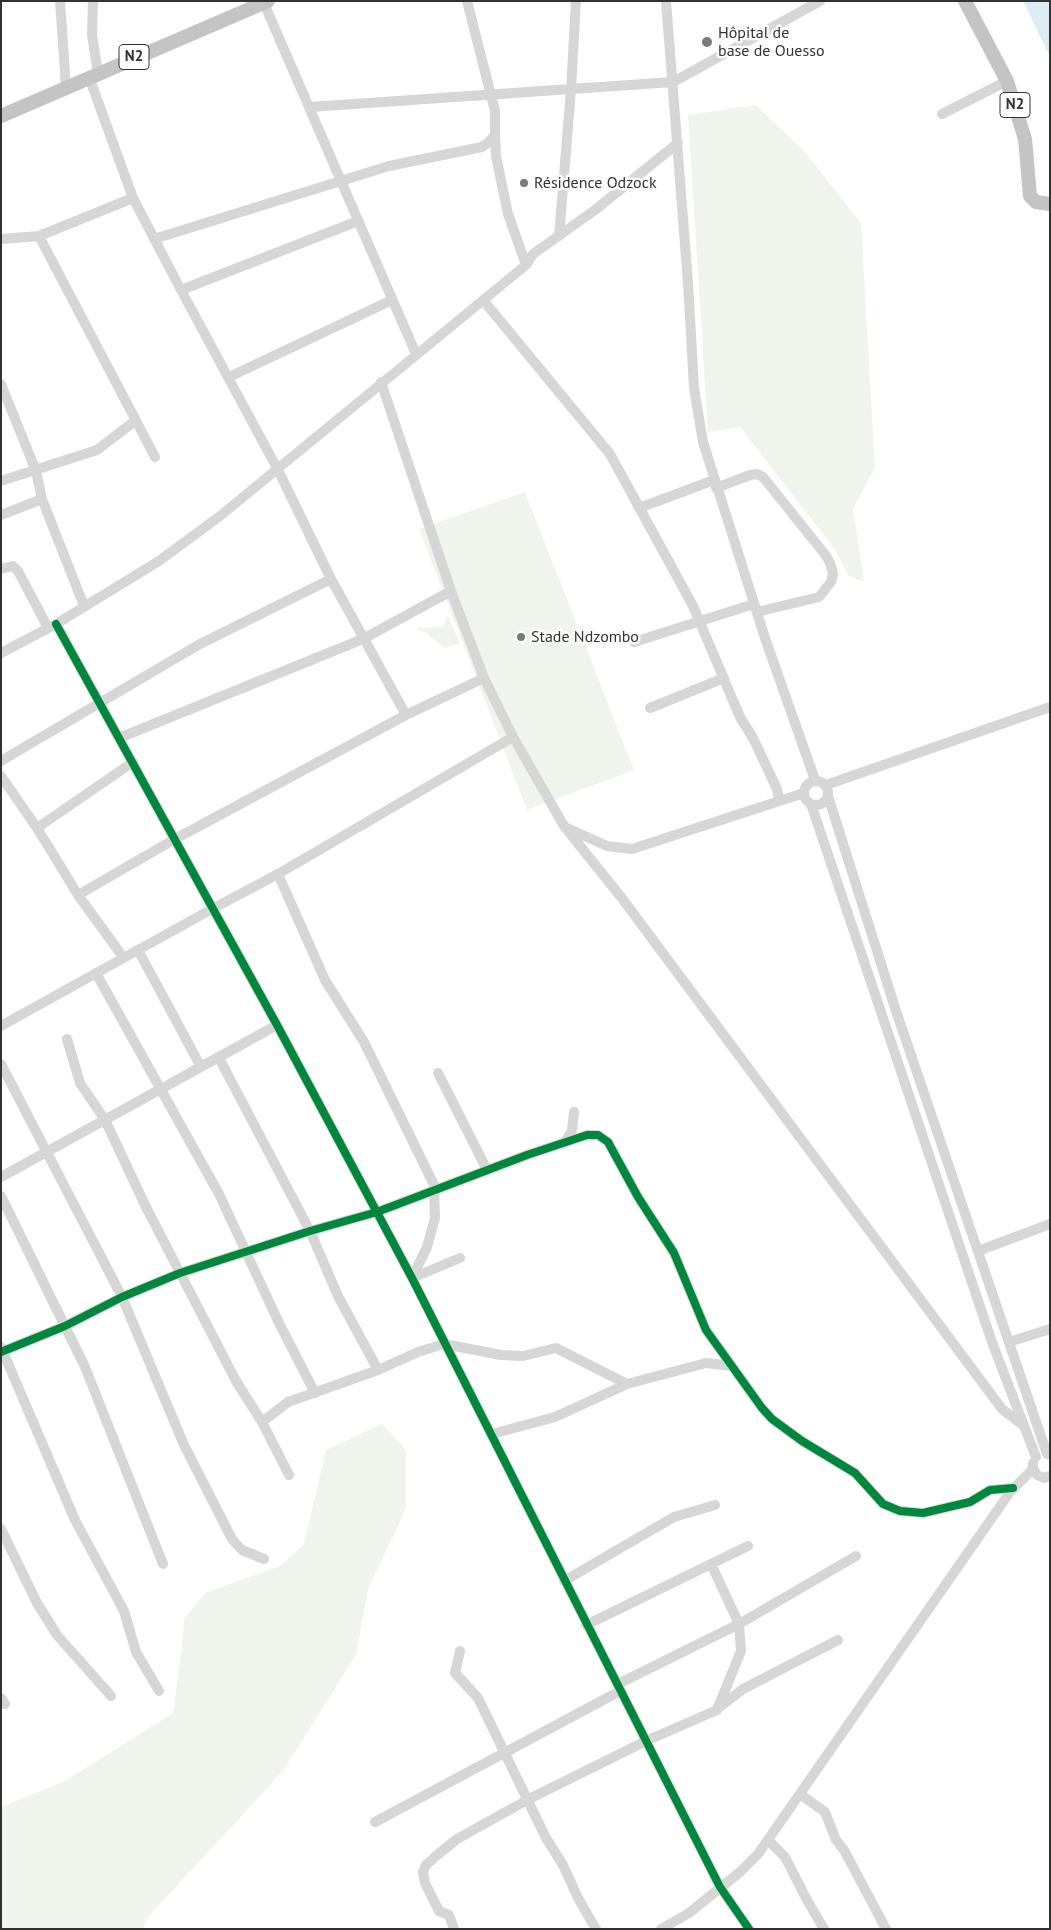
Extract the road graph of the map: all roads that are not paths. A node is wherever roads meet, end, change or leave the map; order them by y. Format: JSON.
{"nodes":[{"id":1,"x":60,"y":1,"type":"edge"},
{"id":2,"x":92,"y":1,"type":"edge"},
{"id":3,"x":467,"y":1,"type":"edge"},
{"id":4,"x":576,"y":1,"type":"edge"},
{"id":5,"x":666,"y":1,"type":"edge"},
{"id":6,"x":965,"y":1,"type":"edge"},
{"id":7,"x":265,"y":2,"type":"edge"},
{"id":8,"x":814,"y":3,"type":"edge"},
{"id":9,"x":94,"y":75,"type":"junction"},
{"id":10,"x":1007,"y":81,"type":"junction"},
{"id":11,"x":673,"y":82,"type":"junction"},
{"id":12,"x":66,"y":88,"type":"junction"},
{"id":13,"x":571,"y":90,"type":"junction"},
{"id":14,"x":490,"y":96,"type":"junction"},
{"id":15,"x":310,"y":107,"type":"junction"},
{"id":16,"x":942,"y":114,"type":"dead end"},
{"id":17,"x":1,"y":116,"type":"edge"},
{"id":18,"x":495,"y":135,"type":"junction"},
{"id":19,"x":678,"y":143,"type":"junction"},
{"id":20,"x":342,"y":182,"type":"junction"},
{"id":21,"x":133,"y":198,"type":"junction"},
{"id":22,"x":1050,"y":204,"type":"edge"},
{"id":23,"x":358,"y":221,"type":"junction"},
{"id":24,"x":39,"y":236,"type":"junction"},
{"id":25,"x":559,"y":236,"type":"junction"},
{"id":26,"x":1,"y":239,"type":"edge"},
{"id":27,"x":154,"y":239,"type":"junction"},
{"id":28,"x":526,"y":265,"type":"junction"},
{"id":29,"x":181,"y":290,"type":"junction"},
{"id":30,"x":392,"y":300,"type":"junction"},
{"id":31,"x":482,"y":300,"type":"junction"},
{"id":32,"x":416,"y":354,"type":"junction"},
{"id":33,"x":228,"y":377,"type":"junction"},
{"id":34,"x":381,"y":382,"type":"junction"},
{"id":35,"x":1,"y":384,"type":"edge"},
{"id":36,"x":136,"y":421,"type":"junction"},
{"id":37,"x":155,"y":457,"type":"dead end"},
{"id":38,"x":278,"y":470,"type":"junction"},
{"id":39,"x":36,"y":471,"type":"junction"},
{"id":40,"x":1,"y":481,"type":"edge"},
{"id":41,"x":715,"y":484,"type":"junction"},
{"id":42,"x":42,"y":499,"type":"junction"},
{"id":43,"x":639,"y":508,"type":"junction"},
{"id":44,"x":1,"y":515,"type":"edge"},
{"id":45,"x":1,"y":569,"type":"edge"},
{"id":46,"x":331,"y":579,"type":"junction"},
{"id":47,"x":451,"y":590,"type":"junction"},
{"id":48,"x":84,"y":606,"type":"junction"},
{"id":49,"x":756,"y":608,"type":"junction"},
{"id":50,"x":700,"y":622,"type":"junction"},
{"id":51,"x":52,"y":626,"type":"junction"},
{"id":52,"x":363,"y":639,"type":"junction"},
{"id":53,"x":634,"y":642,"type":"dead end"},
{"id":54,"x":1,"y":653,"type":"edge"},
{"id":55,"x":484,"y":678,"type":"junction"},
{"id":56,"x":724,"y":678,"type":"junction"},
{"id":57,"x":99,"y":702,"type":"junction"},
{"id":58,"x":1050,"y":706,"type":"edge"},
{"id":59,"x":650,"y":708,"type":"dead end"},
{"id":60,"x":406,"y":715,"type":"junction"},
{"id":61,"x":513,"y":737,"type":"junction"},
{"id":62,"x":119,"y":738,"type":"junction"},
{"id":63,"x":1,"y":761,"type":"edge"},
{"id":64,"x":133,"y":762,"type":"junction"},
{"id":65,"x":1,"y":776,"type":"edge"},
{"id":66,"x":815,"y":780,"type":"junction"},
{"id":67,"x":827,"y":791,"type":"junction"},
{"id":68,"x":804,"y":793,"type":"junction"},
{"id":69,"x":779,"y":801,"type":"junction"},
{"id":70,"x":811,"y":804,"type":"junction"},
{"id":71,"x":564,"y":826,"type":"junction"},
{"id":72,"x":37,"y":828,"type":"junction"},
{"id":73,"x":175,"y":839,"type":"junction"},
{"id":74,"x":278,"y":874,"type":"junction"},
{"id":75,"x":78,"y":895,"type":"junction"},
{"id":76,"x":212,"y":908,"type":"junction"},
{"id":77,"x":138,"y":950,"type":"junction"},
{"id":78,"x":123,"y":957,"type":"junction"},
{"id":79,"x":96,"y":973,"type":"junction"},
{"id":80,"x":277,"y":1025,"type":"junction"},
{"id":81,"x":1,"y":1026,"type":"edge"},
{"id":82,"x":67,"y":1039,"type":"dead end"},
{"id":83,"x":219,"y":1058,"type":"junction"},
{"id":84,"x":1,"y":1064,"type":"edge"},
{"id":85,"x":201,"y":1067,"type":"junction"},
{"id":86,"x":438,"y":1073,"type":"dead end"},
{"id":87,"x":160,"y":1088,"type":"junction"},
{"id":88,"x":574,"y":1112,"type":"dead end"},
{"id":89,"x":105,"y":1120,"type":"junction"},
{"id":90,"x":565,"y":1142,"type":"junction"},
{"id":91,"x":47,"y":1152,"type":"junction"},
{"id":92,"x":487,"y":1170,"type":"junction"},
{"id":93,"x":1,"y":1177,"type":"edge"},
{"id":94,"x":435,"y":1190,"type":"junction"},
{"id":95,"x":1,"y":1196,"type":"edge"},
{"id":96,"x":377,"y":1212,"type":"junction"},
{"id":97,"x":1050,"y":1224,"type":"edge"},
{"id":98,"x":310,"y":1231,"type":"junction"},
{"id":99,"x":245,"y":1251,"type":"junction"},
{"id":100,"x":978,"y":1251,"type":"junction"},
{"id":101,"x":460,"y":1258,"type":"dead end"},
{"id":102,"x":180,"y":1274,"type":"junction"},
{"id":103,"x":412,"y":1278,"type":"junction"},
{"id":104,"x":122,"y":1297,"type":"junction"},
{"id":105,"x":65,"y":1326,"type":"junction"},
{"id":106,"x":1050,"y":1329,"type":"edge"},
{"id":107,"x":1009,"y":1342,"type":"junction"},
{"id":108,"x":444,"y":1344,"type":"junction"},
{"id":109,"x":2,"y":1350,"type":"edge"},
{"id":110,"x":732,"y":1366,"type":"junction"},
{"id":111,"x":378,"y":1370,"type":"junction"},
{"id":112,"x":627,"y":1384,"type":"junction"},
{"id":113,"x":315,"y":1394,"type":"junction"},
{"id":114,"x":262,"y":1422,"type":"junction"},
{"id":115,"x":1023,"y":1425,"type":"junction"},
{"id":116,"x":492,"y":1434,"type":"junction"},
{"id":117,"x":1049,"y":1455,"type":"edge"},
{"id":118,"x":1036,"y":1457,"type":"junction"},
{"id":119,"x":1032,"y":1469,"type":"junction"},
{"id":120,"x":289,"y":1476,"type":"dead end"},
{"id":121,"x":1049,"y":1478,"type":"edge"},
{"id":122,"x":1013,"y":1488,"type":"junction"},
{"id":123,"x":712,"y":1502,"type":"dead end"},
{"id":124,"x":1,"y":1529,"type":"edge"},
{"id":125,"x":748,"y":1546,"type":"dead end"},
{"id":126,"x":856,"y":1556,"type":"dead end"},
{"id":127,"x":264,"y":1559,"type":"dead end"},
{"id":128,"x":163,"y":1564,"type":"dead end"},
{"id":129,"x":711,"y":1564,"type":"junction"},
{"id":130,"x":564,"y":1581,"type":"junction"},
{"id":131,"x":740,"y":1624,"type":"junction"},
{"id":132,"x":586,"y":1625,"type":"junction"},
{"id":133,"x":838,"y":1640,"type":"dead end"},
{"id":134,"x":460,"y":1651,"type":"dead end"},
{"id":135,"x":619,"y":1687,"type":"junction"},
{"id":136,"x":159,"y":1691,"type":"dead end"},
{"id":137,"x":111,"y":1696,"type":"dead end"},
{"id":138,"x":717,"y":1710,"type":"junction"},
{"id":139,"x":646,"y":1741,"type":"junction"},
{"id":140,"x":503,"y":1752,"type":"junction"},
{"id":141,"x":800,"y":1794,"type":"junction"},
{"id":142,"x":529,"y":1799,"type":"junction"},
{"id":143,"x":375,"y":1822,"type":"dead end"},
{"id":144,"x":768,"y":1840,"type":"junction"},
{"id":145,"x":720,"y":1887,"type":"junction"},
{"id":146,"x":454,"y":1929,"type":"edge"},
{"id":147,"x":596,"y":1929,"type":"edge"},
{"id":148,"x":661,"y":1929,"type":"edge"},
{"id":149,"x":749,"y":1929,"type":"edge"},
{"id":150,"x":824,"y":1929,"type":"edge"},
{"id":151,"x":886,"y":1929,"type":"edge"}],
"edges":[{"from":1,"to":12,"type":"street"},
{"from":2,"to":9,"type":"street"},
{"from":3,"to":14,"type":"street"},
{"from":4,"to":13,"type":"street"},
{"from":5,"to":11,"type":"street"},
{"from":6,"to":10,"type":"highway","number":"N2"},
{"from":7,"to":9,"type":"highway","number":"N2"},
{"from":7,"to":15,"type":"street"},
{"from":8,"to":11,"type":"street"},
{"from":9,"to":12,"type":"highway","number":"N2"},
{"from":9,"to":21,"type":"street"},
{"from":10,"to":16,"type":"street"},
{"from":10,"to":22,"type":"highway","number":"N2"},
{"from":11,"to":13,"type":"street"},
{"from":11,"to":19,"type":"street"},
{"from":12,"to":17,"type":"highway","number":"N2"},
{"from":13,"to":14,"type":"street"},
{"from":13,"to":25,"type":"street"},
{"from":14,"to":15,"type":"street"},
{"from":14,"to":18,"type":"street"},
{"from":15,"to":20,"type":"street"},
{"from":18,"to":20,"type":"street"},
{"from":18,"to":28,"type":"street"},
{"from":19,"to":25,"type":"street"},
{"from":19,"to":41,"type":"street"},
{"from":20,"to":23,"type":"street"},
{"from":20,"to":27,"type":"street"},
{"from":21,"to":24,"type":"street"},
{"from":21,"to":27,"type":"street"},
{"from":23,"to":29,"type":"street"},
{"from":23,"to":30,"type":"street"},
{"from":24,"to":26,"type":"street"},
{"from":24,"to":36,"type":"street"},
{"from":25,"to":28,"type":"street"},
{"from":27,"to":29,"type":"street"},
{"from":28,"to":31,"type":"street"},
{"from":29,"to":33,"type":"street"},
{"from":30,"to":32,"type":"street"},
{"from":30,"to":33,"type":"street"},
{"from":31,"to":32,"type":"street"},
{"from":31,"to":43,"type":"street"},
{"from":32,"to":34,"type":"street"},
{"from":33,"to":38,"type":"street"},
{"from":34,"to":38,"type":"street"},
{"from":34,"to":47,"type":"street"},
{"from":35,"to":39,"type":"street"},
{"from":36,"to":37,"type":"street"},
{"from":36,"to":39,"type":"street"},
{"from":38,"to":46,"type":"street"},
{"from":38,"to":48,"type":"street"},
{"from":39,"to":40,"type":"street"},
{"from":39,"to":42,"type":"street"},
{"from":41,"to":43,"type":"street"},
{"from":41,"to":49,"type":"street"},
{"from":41,"to":49,"type":"street"},
{"from":42,"to":44,"type":"street"},
{"from":42,"to":48,"type":"street"},
{"from":43,"to":50,"type":"street"},
{"from":45,"to":51,"type":"street"},
{"from":46,"to":52,"type":"street"},
{"from":46,"to":57,"type":"street"},
{"from":47,"to":52,"type":"street"},
{"from":47,"to":55,"type":"street"},
{"from":48,"to":51,"type":"street"},
{"from":49,"to":50,"type":"street"},
{"from":49,"to":66,"type":"street"},
{"from":50,"to":53,"type":"street"},
{"from":50,"to":56,"type":"street"},
{"from":51,"to":54,"type":"street"},
{"from":51,"to":57,"type":"street"},
{"from":52,"to":60,"type":"street"},
{"from":52,"to":62,"type":"street"},
{"from":55,"to":60,"type":"street"},
{"from":55,"to":61,"type":"street"},
{"from":56,"to":59,"type":"street"},
{"from":56,"to":69,"type":"street"},
{"from":57,"to":62,"type":"street"},
{"from":57,"to":63,"type":"street"},
{"from":58,"to":67,"type":"street"},
{"from":60,"to":73,"type":"street"},
{"from":61,"to":71,"type":"street"},
{"from":61,"to":74,"type":"street"},
{"from":62,"to":64,"type":"street"},
{"from":64,"to":72,"type":"street"},
{"from":64,"to":73,"type":"street"},
{"from":65,"to":72,"type":"street"},
{"from":66,"to":67,"type":"street"},
{"from":66,"to":68,"type":"street"},
{"from":67,"to":70,"type":"street"},
{"from":67,"to":100,"type":"street"},
{"from":68,"to":69,"type":"street"},
{"from":68,"to":70,"type":"street"},
{"from":69,"to":71,"type":"street"},
{"from":70,"to":115,"type":"street"},
{"from":71,"to":115,"type":"street"},
{"from":72,"to":75,"type":"street"},
{"from":73,"to":75,"type":"street"},
{"from":73,"to":76,"type":"street"},
{"from":74,"to":76,"type":"street"},
{"from":74,"to":94,"type":"street"},
{"from":75,"to":78,"type":"street"},
{"from":76,"to":77,"type":"street"},
{"from":76,"to":80,"type":"street"},
{"from":77,"to":78,"type":"street"},
{"from":77,"to":85,"type":"street"},
{"from":78,"to":79,"type":"street"},
{"from":79,"to":81,"type":"street"},
{"from":79,"to":87,"type":"street"},
{"from":80,"to":83,"type":"street"},
{"from":80,"to":96,"type":"street"},
{"from":82,"to":89,"type":"street"},
{"from":83,"to":85,"type":"street"},
{"from":83,"to":98,"type":"street"},
{"from":84,"to":91,"type":"street"},
{"from":85,"to":87,"type":"street"},
{"from":86,"to":92,"type":"street"},
{"from":87,"to":89,"type":"street"},
{"from":87,"to":99,"type":"street"},
{"from":88,"to":90,"type":"street"},
{"from":89,"to":91,"type":"street"},
{"from":89,"to":102,"type":"street"},
{"from":90,"to":92,"type":"street"},
{"from":90,"to":110,"type":"street"},
{"from":91,"to":93,"type":"street"},
{"from":91,"to":104,"type":"street"},
{"from":92,"to":94,"type":"street"},
{"from":94,"to":96,"type":"street"},
{"from":94,"to":103,"type":"street"},
{"from":95,"to":105,"type":"street"},
{"from":96,"to":98,"type":"street"},
{"from":96,"to":103,"type":"street"},
{"from":97,"to":100,"type":"street"},
{"from":98,"to":99,"type":"street"},
{"from":98,"to":111,"type":"street"},
{"from":99,"to":102,"type":"street"},
{"from":99,"to":113,"type":"street"},
{"from":100,"to":107,"type":"street"},
{"from":101,"to":103,"type":"street"},
{"from":102,"to":104,"type":"street"},
{"from":102,"to":114,"type":"street"},
{"from":103,"to":108,"type":"street"},
{"from":104,"to":105,"type":"street"},
{"from":104,"to":127,"type":"street"},
{"from":105,"to":109,"type":"street"},
{"from":105,"to":128,"type":"street"},
{"from":106,"to":107,"type":"street"},
{"from":107,"to":117,"type":"street"},
{"from":108,"to":111,"type":"street"},
{"from":108,"to":112,"type":"street"},
{"from":108,"to":116,"type":"street"},
{"from":109,"to":136,"type":"street"},
{"from":110,"to":112,"type":"street"},
{"from":110,"to":122,"type":"street"},
{"from":111,"to":113,"type":"street"},
{"from":112,"to":116,"type":"street"},
{"from":113,"to":114,"type":"street"},
{"from":114,"to":120,"type":"street"},
{"from":115,"to":118,"type":"street"},
{"from":116,"to":130,"type":"street"},
{"from":117,"to":118,"type":"street"},
{"from":118,"to":119,"type":"street"},
{"from":119,"to":121,"type":"street"},
{"from":119,"to":122,"type":"street"},
{"from":122,"to":141,"type":"street"},
{"from":123,"to":130,"type":"street"},
{"from":124,"to":137,"type":"street"},
{"from":125,"to":129,"type":"street"},
{"from":126,"to":131,"type":"street"},
{"from":129,"to":131,"type":"street"},
{"from":129,"to":132,"type":"street"},
{"from":130,"to":132,"type":"street"},
{"from":131,"to":135,"type":"street"},
{"from":131,"to":138,"type":"street"},
{"from":132,"to":135,"type":"street"},
{"from":133,"to":138,"type":"street"},
{"from":134,"to":140,"type":"street"},
{"from":135,"to":139,"type":"street"},
{"from":135,"to":140,"type":"street"},
{"from":138,"to":139,"type":"street"},
{"from":139,"to":142,"type":"street"},
{"from":139,"to":145,"type":"street"},
{"from":140,"to":142,"type":"street"},
{"from":140,"to":143,"type":"street"},
{"from":141,"to":144,"type":"street"},
{"from":141,"to":151,"type":"street"},
{"from":142,"to":146,"type":"street"},
{"from":142,"to":147,"type":"street"},
{"from":144,"to":145,"type":"street"},
{"from":144,"to":150,"type":"street"},
{"from":145,"to":148,"type":"street"},
{"from":145,"to":149,"type":"street"}]}
